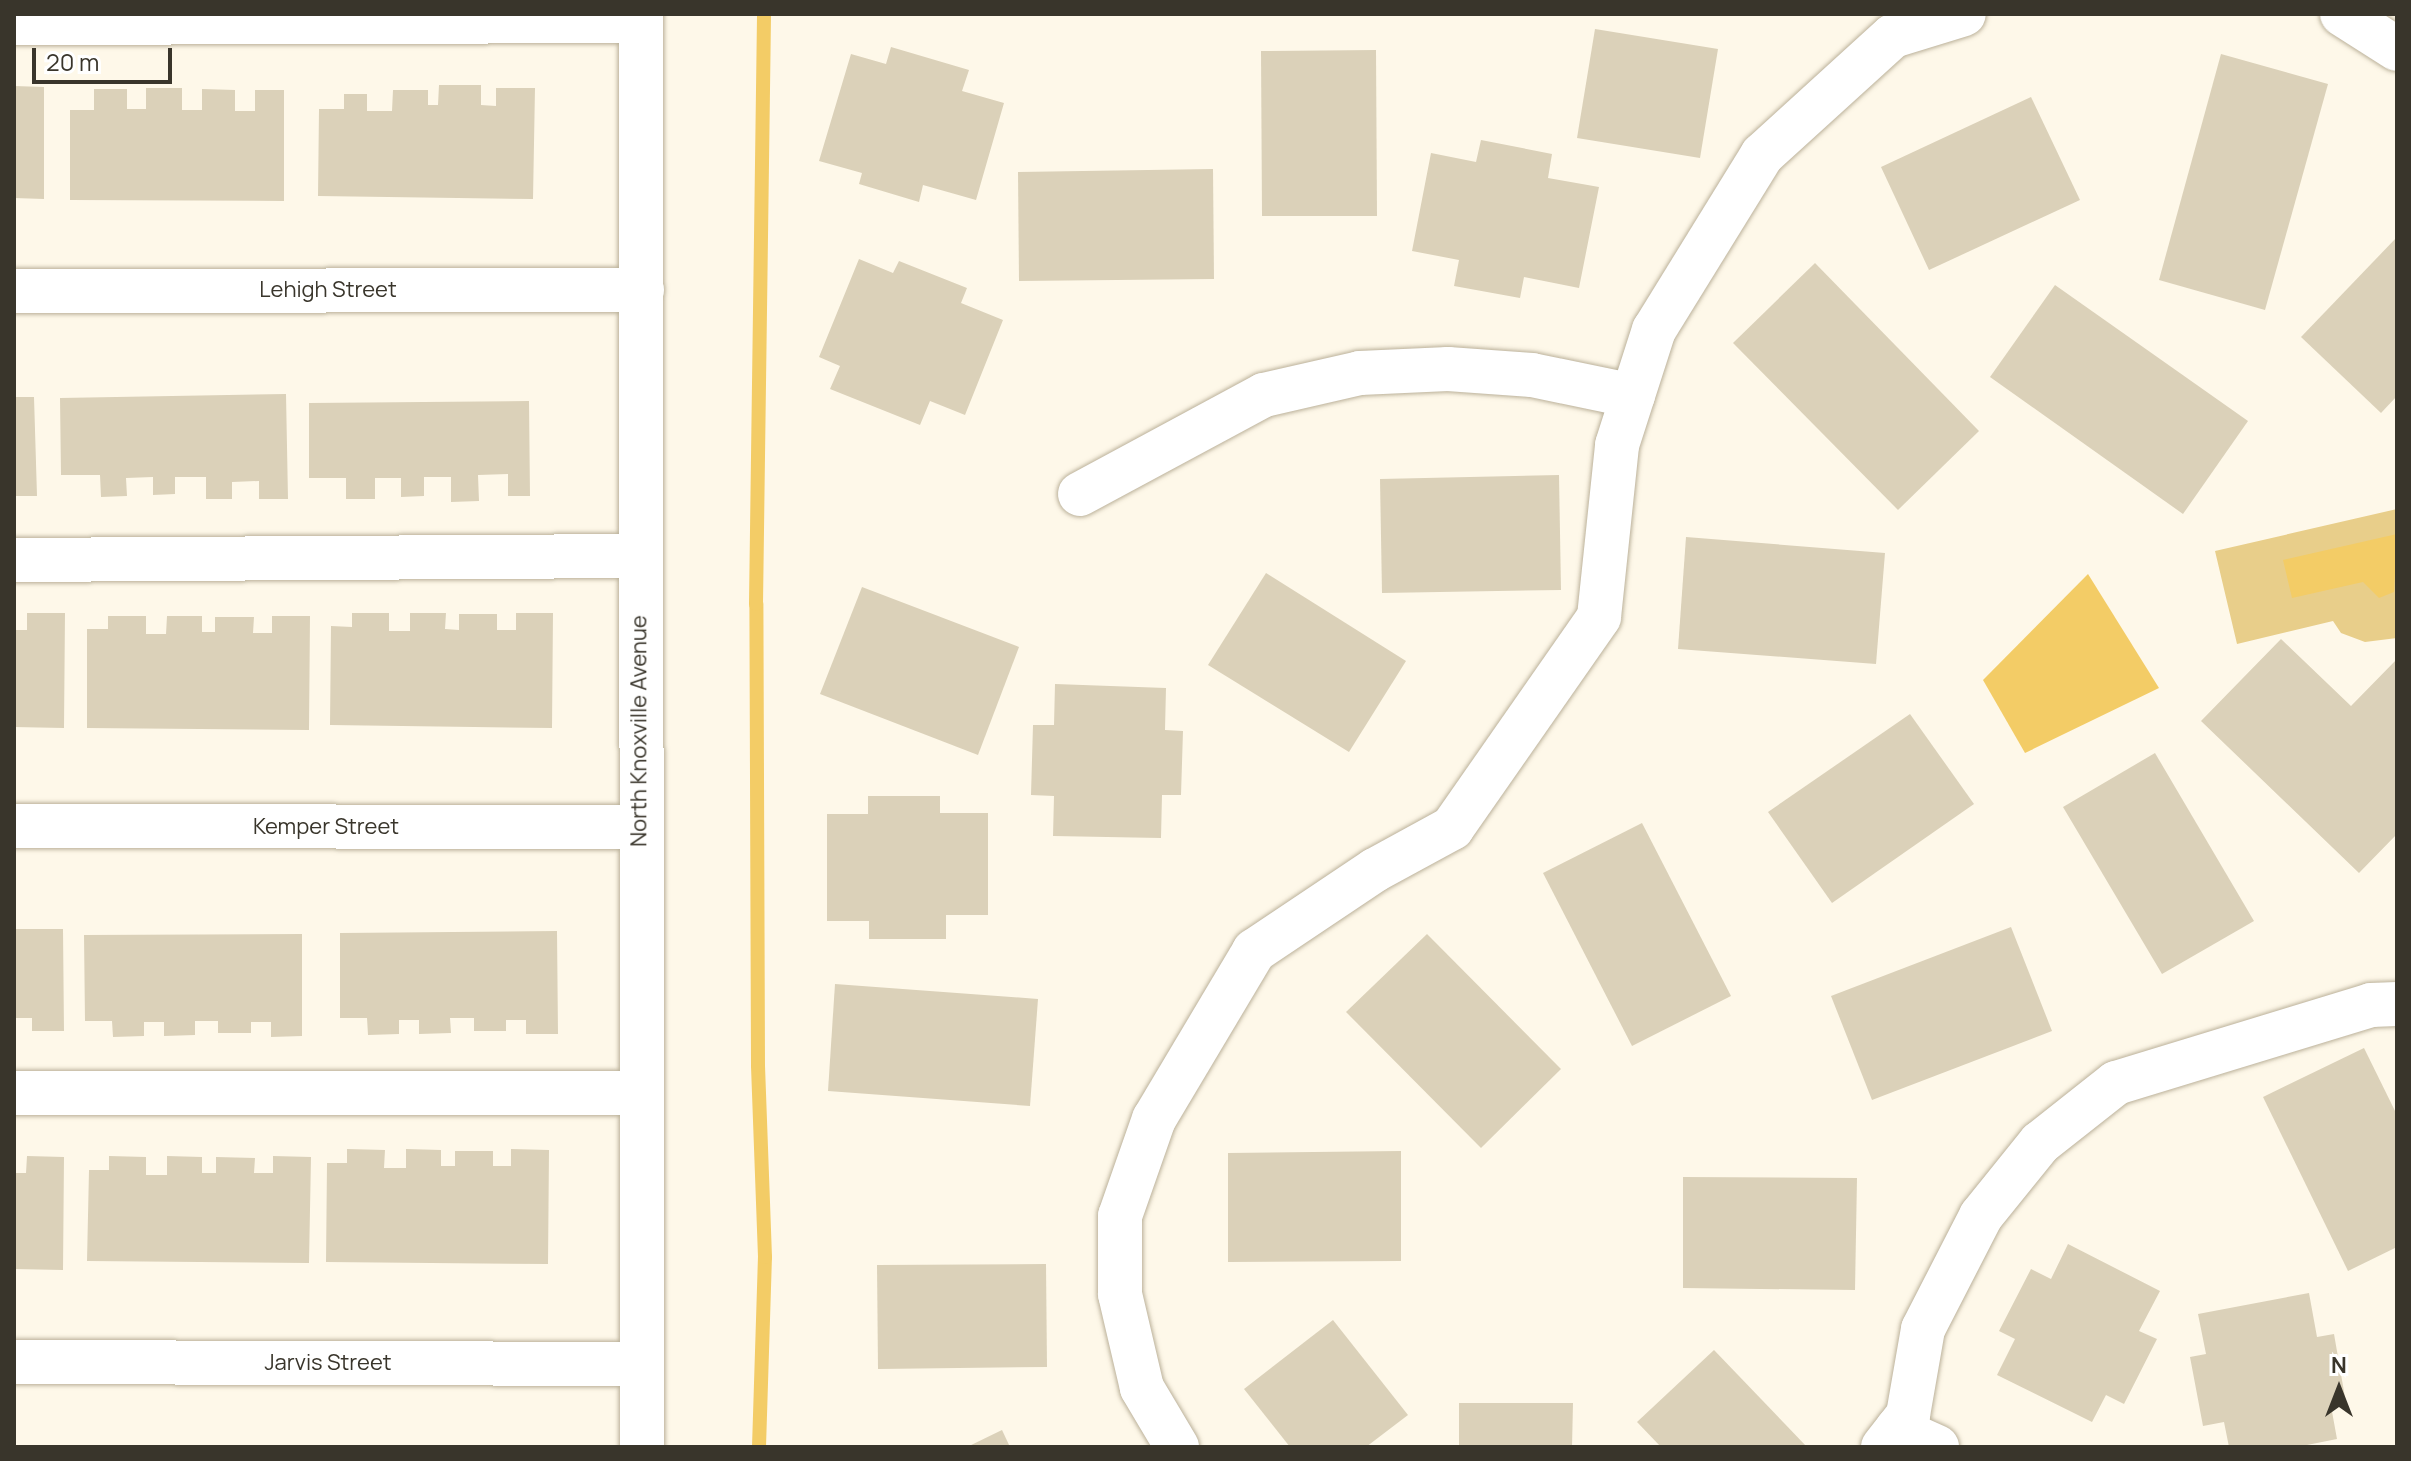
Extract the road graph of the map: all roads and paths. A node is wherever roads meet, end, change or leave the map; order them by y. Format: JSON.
{"nodes":[{"id":1,"x":1964,"y":14,"type":"edge"},
{"id":2,"x":2342,"y":14,"type":"edge"},
{"id":3,"x":641,"y":18,"type":"edge"},
{"id":4,"x":14,"y":23,"type":"edge"},
{"id":5,"x":2397,"y":49,"type":"edge"},
{"id":6,"x":642,"y":290,"type":"junction"},
{"id":7,"x":14,"y":291,"type":"edge"},
{"id":8,"x":1633,"y":396,"type":"junction"},
{"id":9,"x":1080,"y":494,"type":"dead end"},
{"id":10,"x":640,"y":556,"type":"junction"},
{"id":11,"x":14,"y":560,"type":"edge"},
{"id":12,"x":14,"y":826,"type":"edge"},
{"id":13,"x":638,"y":827,"type":"junction"},
{"id":14,"x":2388,"y":998,"type":"edge"},
{"id":15,"x":14,"y":1093,"type":"edge"},
{"id":16,"x":640,"y":1093,"type":"junction"},
{"id":17,"x":14,"y":1362,"type":"edge"},
{"id":18,"x":642,"y":1364,"type":"junction"},
{"id":19,"x":1890,"y":1438,"type":"edge"},
{"id":20,"x":642,"y":1447,"type":"edge"},
{"id":21,"x":1177,"y":1447,"type":"edge"},
{"id":22,"x":1937,"y":1447,"type":"edge"}],
"edges":[{"from":1,"to":8,"type":"street"},
{"from":2,"to":5,"type":"street"},
{"from":3,"to":4,"type":"street"},
{"from":3,"to":6,"type":"street","name":"North Knoxville Avenue"},
{"from":6,"to":7,"type":"street","name":"Lehigh Street"},
{"from":6,"to":10,"type":"street","name":"North Knoxville Avenue"},
{"from":8,"to":9,"type":"street"},
{"from":8,"to":21,"type":"street"},
{"from":10,"to":11,"type":"street"},
{"from":10,"to":13,"type":"street","name":"North Knoxville Avenue"},
{"from":12,"to":13,"type":"street","name":"Kemper Street"},
{"from":13,"to":16,"type":"street","name":"North Knoxville Avenue"},
{"from":14,"to":19,"type":"street"},
{"from":15,"to":16,"type":"street"},
{"from":16,"to":18,"type":"street","name":"North Knoxville Avenue"},
{"from":17,"to":18,"type":"street","name":"Jarvis Street"},
{"from":18,"to":20,"type":"street","name":"North Knoxville Avenue"},
{"from":19,"to":22,"type":"street"}]}
